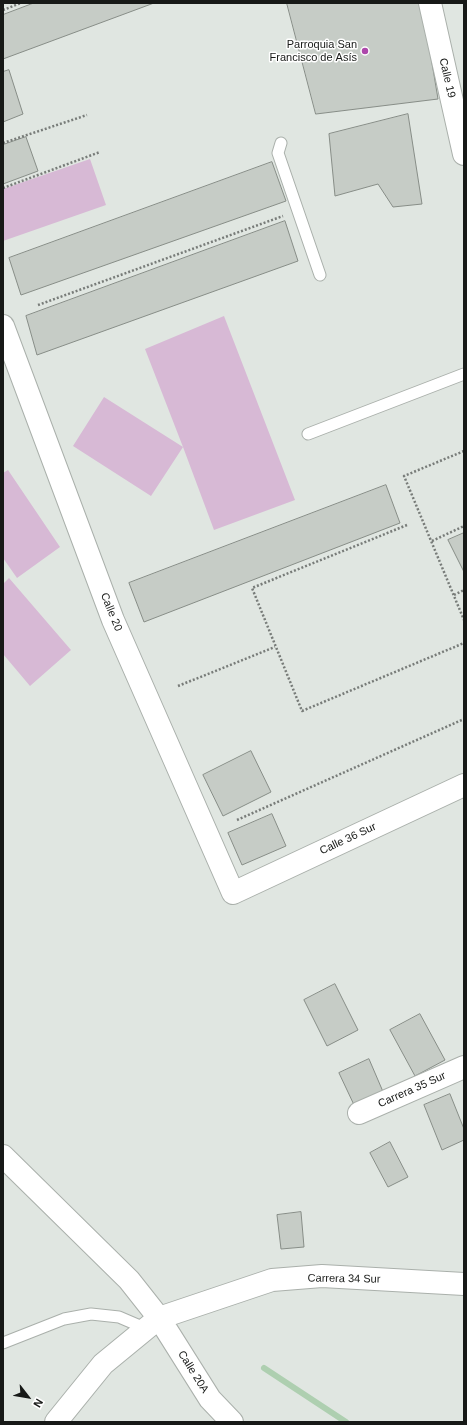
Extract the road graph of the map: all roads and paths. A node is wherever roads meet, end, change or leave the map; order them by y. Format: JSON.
{"nodes":[{"id":1,"x":21,"y":3,"type":"edge"},
{"id":2,"x":430,"y":3,"type":"edge"},
{"id":3,"x":3,"y":10,"type":"edge"},
{"id":4,"x":88,"y":115,"type":"dead end"},
{"id":5,"x":3,"y":143,"type":"edge"},
{"id":6,"x":281,"y":143,"type":"dead end"},
{"id":7,"x":100,"y":152,"type":"dead end"},
{"id":8,"x":464,"y":154,"type":"edge"},
{"id":9,"x":3,"y":188,"type":"edge"},
{"id":10,"x":298,"y":211,"type":"junction"},
{"id":11,"x":320,"y":275,"type":"dead end"},
{"id":12,"x":38,"y":305,"type":"dead end"},
{"id":13,"x":3,"y":326,"type":"edge"},
{"id":14,"x":464,"y":374,"type":"edge"},
{"id":15,"x":308,"y":434,"type":"dead end"},
{"id":16,"x":464,"y":451,"type":"edge"},
{"id":17,"x":406,"y":525,"type":"dead end"},
{"id":18,"x":464,"y":526,"type":"edge"},
{"id":19,"x":432,"y":541,"type":"junction"},
{"id":20,"x":464,"y":590,"type":"edge"},
{"id":21,"x":454,"y":595,"type":"junction"},
{"id":22,"x":464,"y":620,"type":"edge"},
{"id":23,"x":464,"y":643,"type":"edge"},
{"id":24,"x":275,"y":646,"type":"junction"},
{"id":25,"x":178,"y":686,"type":"dead end"},
{"id":26,"x":464,"y":719,"type":"edge"},
{"id":27,"x":464,"y":785,"type":"edge"},
{"id":28,"x":237,"y":820,"type":"dead end"},
{"id":29,"x":233,"y":893,"type":"joint"},
{"id":30,"x":464,"y":1067,"type":"edge"},
{"id":31,"x":359,"y":1113,"type":"dead end"},
{"id":32,"x":3,"y":1156,"type":"edge"},
{"id":33,"x":464,"y":1284,"type":"edge"},
{"id":34,"x":153,"y":1323,"type":"junction"},
{"id":35,"x":3,"y":1343,"type":"edge"},
{"id":36,"x":56,"y":1422,"type":"edge"},
{"id":37,"x":232,"y":1422,"type":"edge"}],
"edges":[{"from":1,"to":3,"type":"path"},
{"from":2,"to":8,"type":"street","name":"Calle 19"},
{"from":4,"to":5,"type":"path"},
{"from":6,"to":10,"type":"lane"},
{"from":7,"to":9,"type":"path"},
{"from":10,"to":11,"type":"lane"},
{"from":10,"to":12,"type":"path"},
{"from":13,"to":29,"type":"street","name":"Calle 20"},
{"from":14,"to":15,"type":"lane"},
{"from":16,"to":19,"type":"path"},
{"from":17,"to":24,"type":"path"},
{"from":18,"to":19,"type":"path"},
{"from":19,"to":21,"type":"path"},
{"from":20,"to":21,"type":"path"},
{"from":21,"to":22,"type":"path"},
{"from":23,"to":24,"type":"path"},
{"from":24,"to":25,"type":"path"},
{"from":26,"to":28,"type":"path"},
{"from":27,"to":29,"type":"street","name":"Calle 36 Sur"},
{"from":30,"to":31,"type":"street","name":"Carrera 35 Sur"},
{"from":32,"to":34,"type":"street","name":"Calle 20A"},
{"from":33,"to":34,"type":"street","name":"Carrera 34 Sur"},
{"from":34,"to":35,"type":"lane"},
{"from":34,"to":36,"type":"street","name":"Carrera 34 Sur"},
{"from":34,"to":37,"type":"street","name":"Calle 20A"}]}
